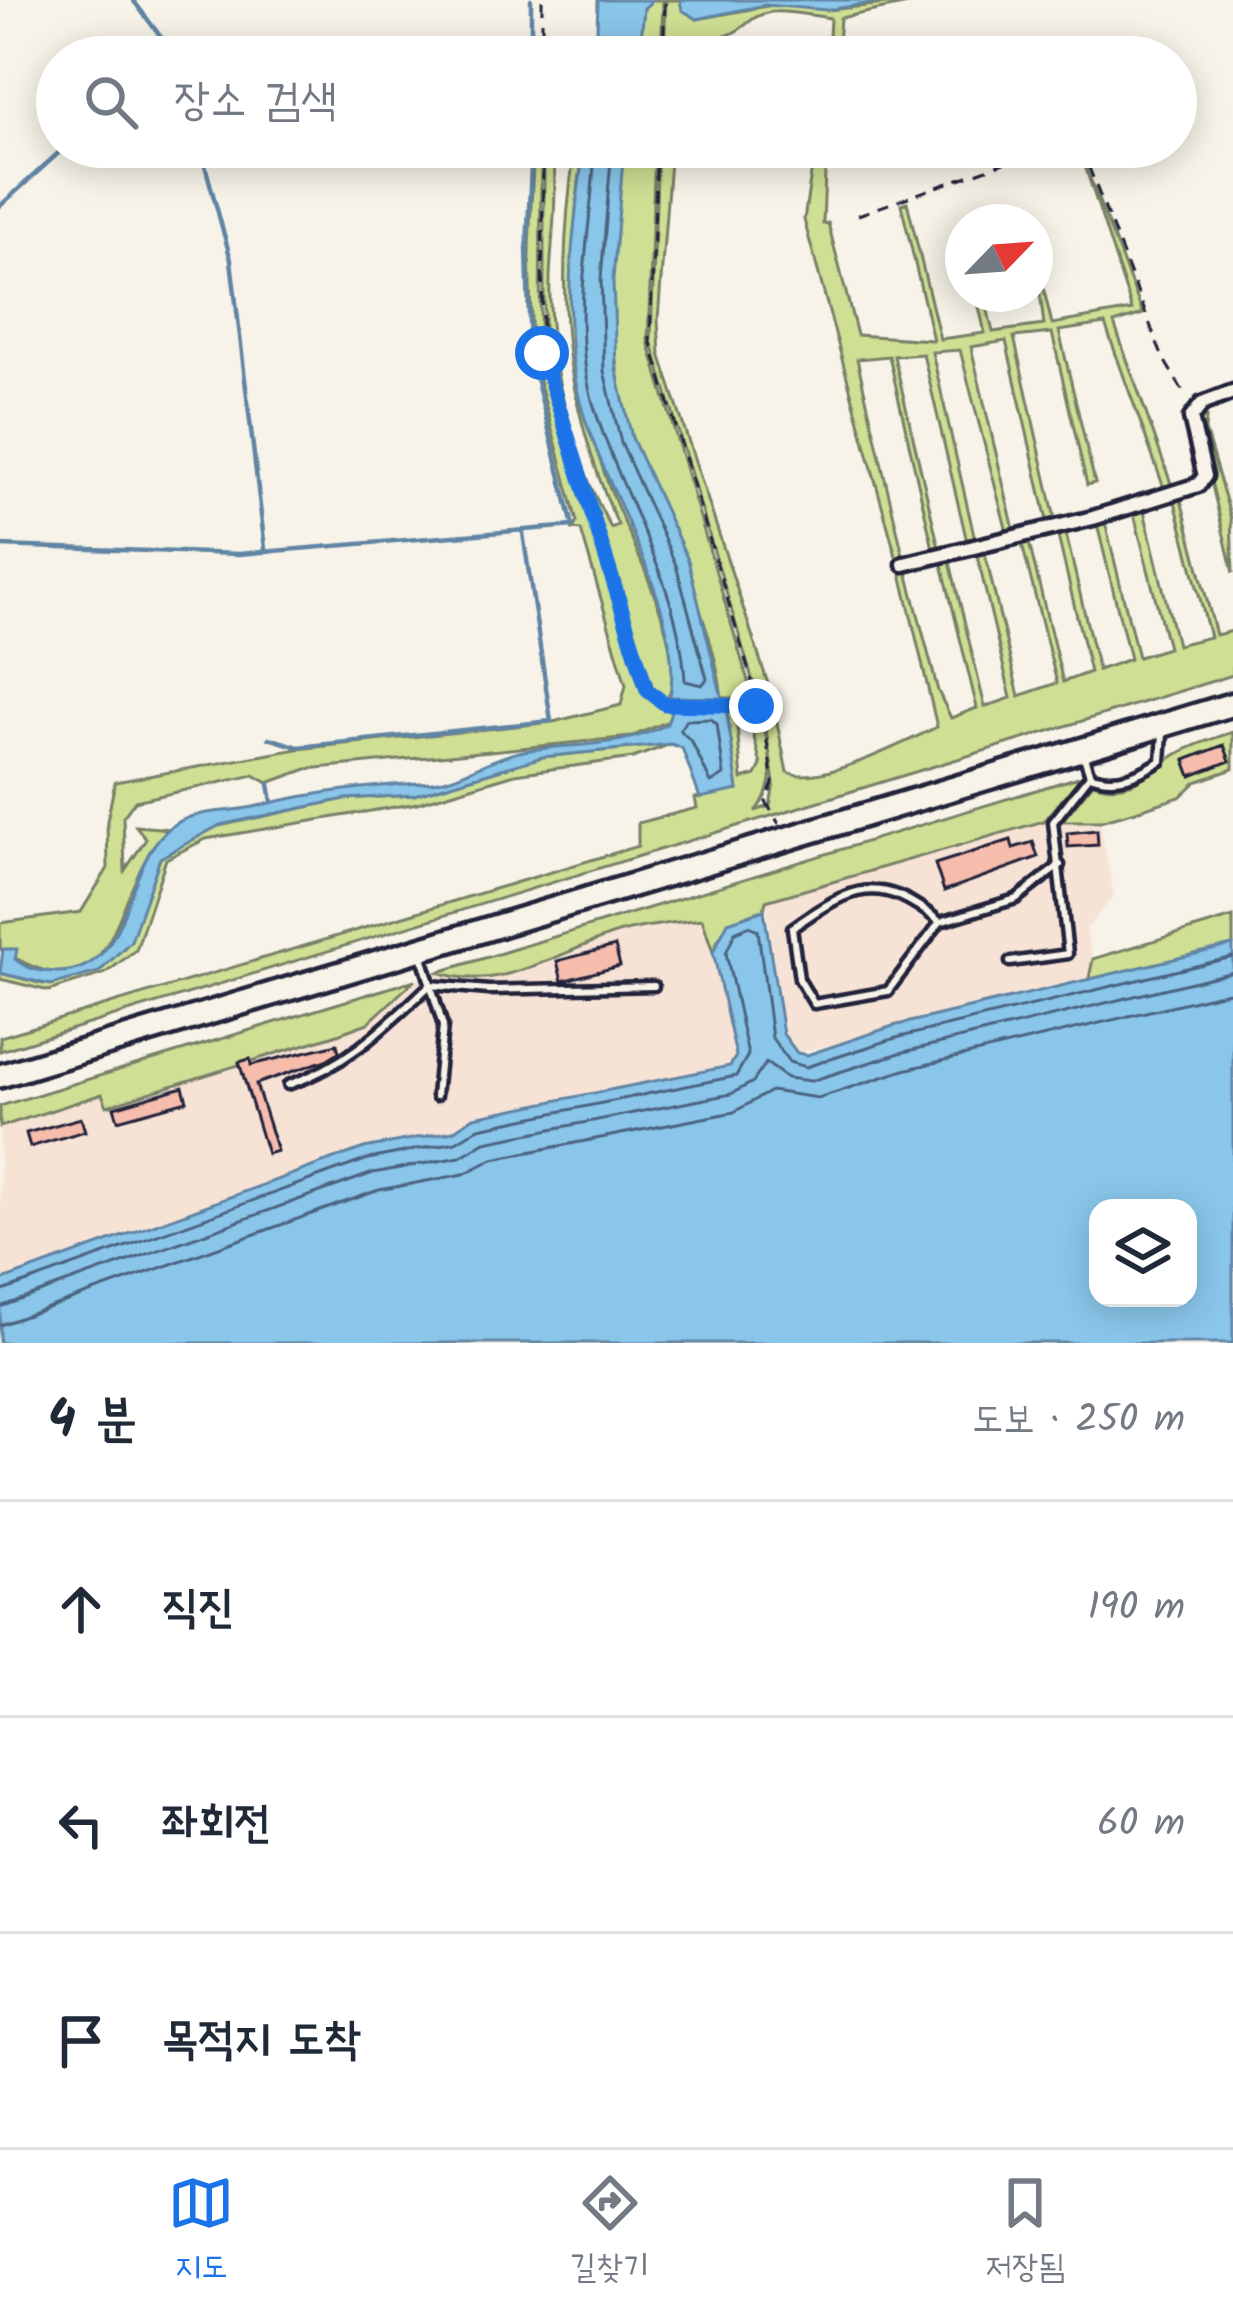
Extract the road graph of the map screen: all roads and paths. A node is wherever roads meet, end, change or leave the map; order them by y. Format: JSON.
{"nodes":[{"id":1,"x":542,"y":0,"type":"edge"},
{"id":2,"x":665,"y":0,"type":"edge"},
{"id":3,"x":542,"y":36,"type":"edge"},
{"id":4,"x":664,"y":36,"type":"edge"},
{"id":5,"x":543,"y":168,"type":"edge"},
{"id":6,"x":656,"y":168,"type":"edge"},
{"id":7,"x":990,"y":168,"type":"edge"},
{"id":8,"x":1090,"y":168,"type":"edge"},
{"id":9,"x":858,"y":215,"type":"dead end"},
{"id":10,"x":1233,"y":392,"type":"edge"},
{"id":11,"x":1197,"y":409,"type":"junction"},
{"id":12,"x":904,"y":564,"type":"dead end"},
{"id":13,"x":756,"y":703,"type":"junction"},
{"id":14,"x":1233,"y":704,"type":"edge"},
{"id":15,"x":1163,"y":726,"type":"junction"},
{"id":16,"x":1082,"y":750,"type":"junction"},
{"id":17,"x":1090,"y":776,"type":"junction"},
{"id":18,"x":788,"y":841,"type":"junction"},
{"id":19,"x":1060,"y":865,"type":"junction"},
{"id":20,"x":940,"y":922,"type":"junction"},
{"id":21,"x":420,"y":950,"type":"junction"},
{"id":22,"x":1010,"y":962,"type":"dead end"},
{"id":23,"x":430,"y":985,"type":"junction"},
{"id":24,"x":654,"y":986,"type":"dead end"},
{"id":25,"x":0,"y":1076,"type":"edge"},
{"id":26,"x":287,"y":1084,"type":"dead end"},
{"id":27,"x":436,"y":1096,"type":"dead end"}],
"edges":[{"from":1,"to":3,"type":"path"},
{"from":2,"to":4,"type":"path"},
{"from":5,"to":13,"type":"path"},
{"from":6,"to":13,"type":"path"},
{"from":7,"to":9,"type":"path"},
{"from":8,"to":11,"type":"path"},
{"from":10,"to":11,"type":"street"},
{"from":11,"to":12,"type":"street"},
{"from":13,"to":18,"type":"path"},
{"from":14,"to":15,"type":"highway"},
{"from":15,"to":16,"type":"highway"},
{"from":15,"to":17,"type":"lane"},
{"from":16,"to":17,"type":"lane"},
{"from":16,"to":18,"type":"highway"},
{"from":17,"to":19,"type":"lane"},
{"from":18,"to":21,"type":"highway"},
{"from":19,"to":20,"type":"lane"},
{"from":19,"to":22,"type":"lane"},
{"from":20,"to":20,"type":"lane"},
{"from":21,"to":23,"type":"lane"},
{"from":21,"to":25,"type":"highway"},
{"from":23,"to":24,"type":"lane"},
{"from":23,"to":26,"type":"lane"},
{"from":23,"to":27,"type":"lane"}]}
